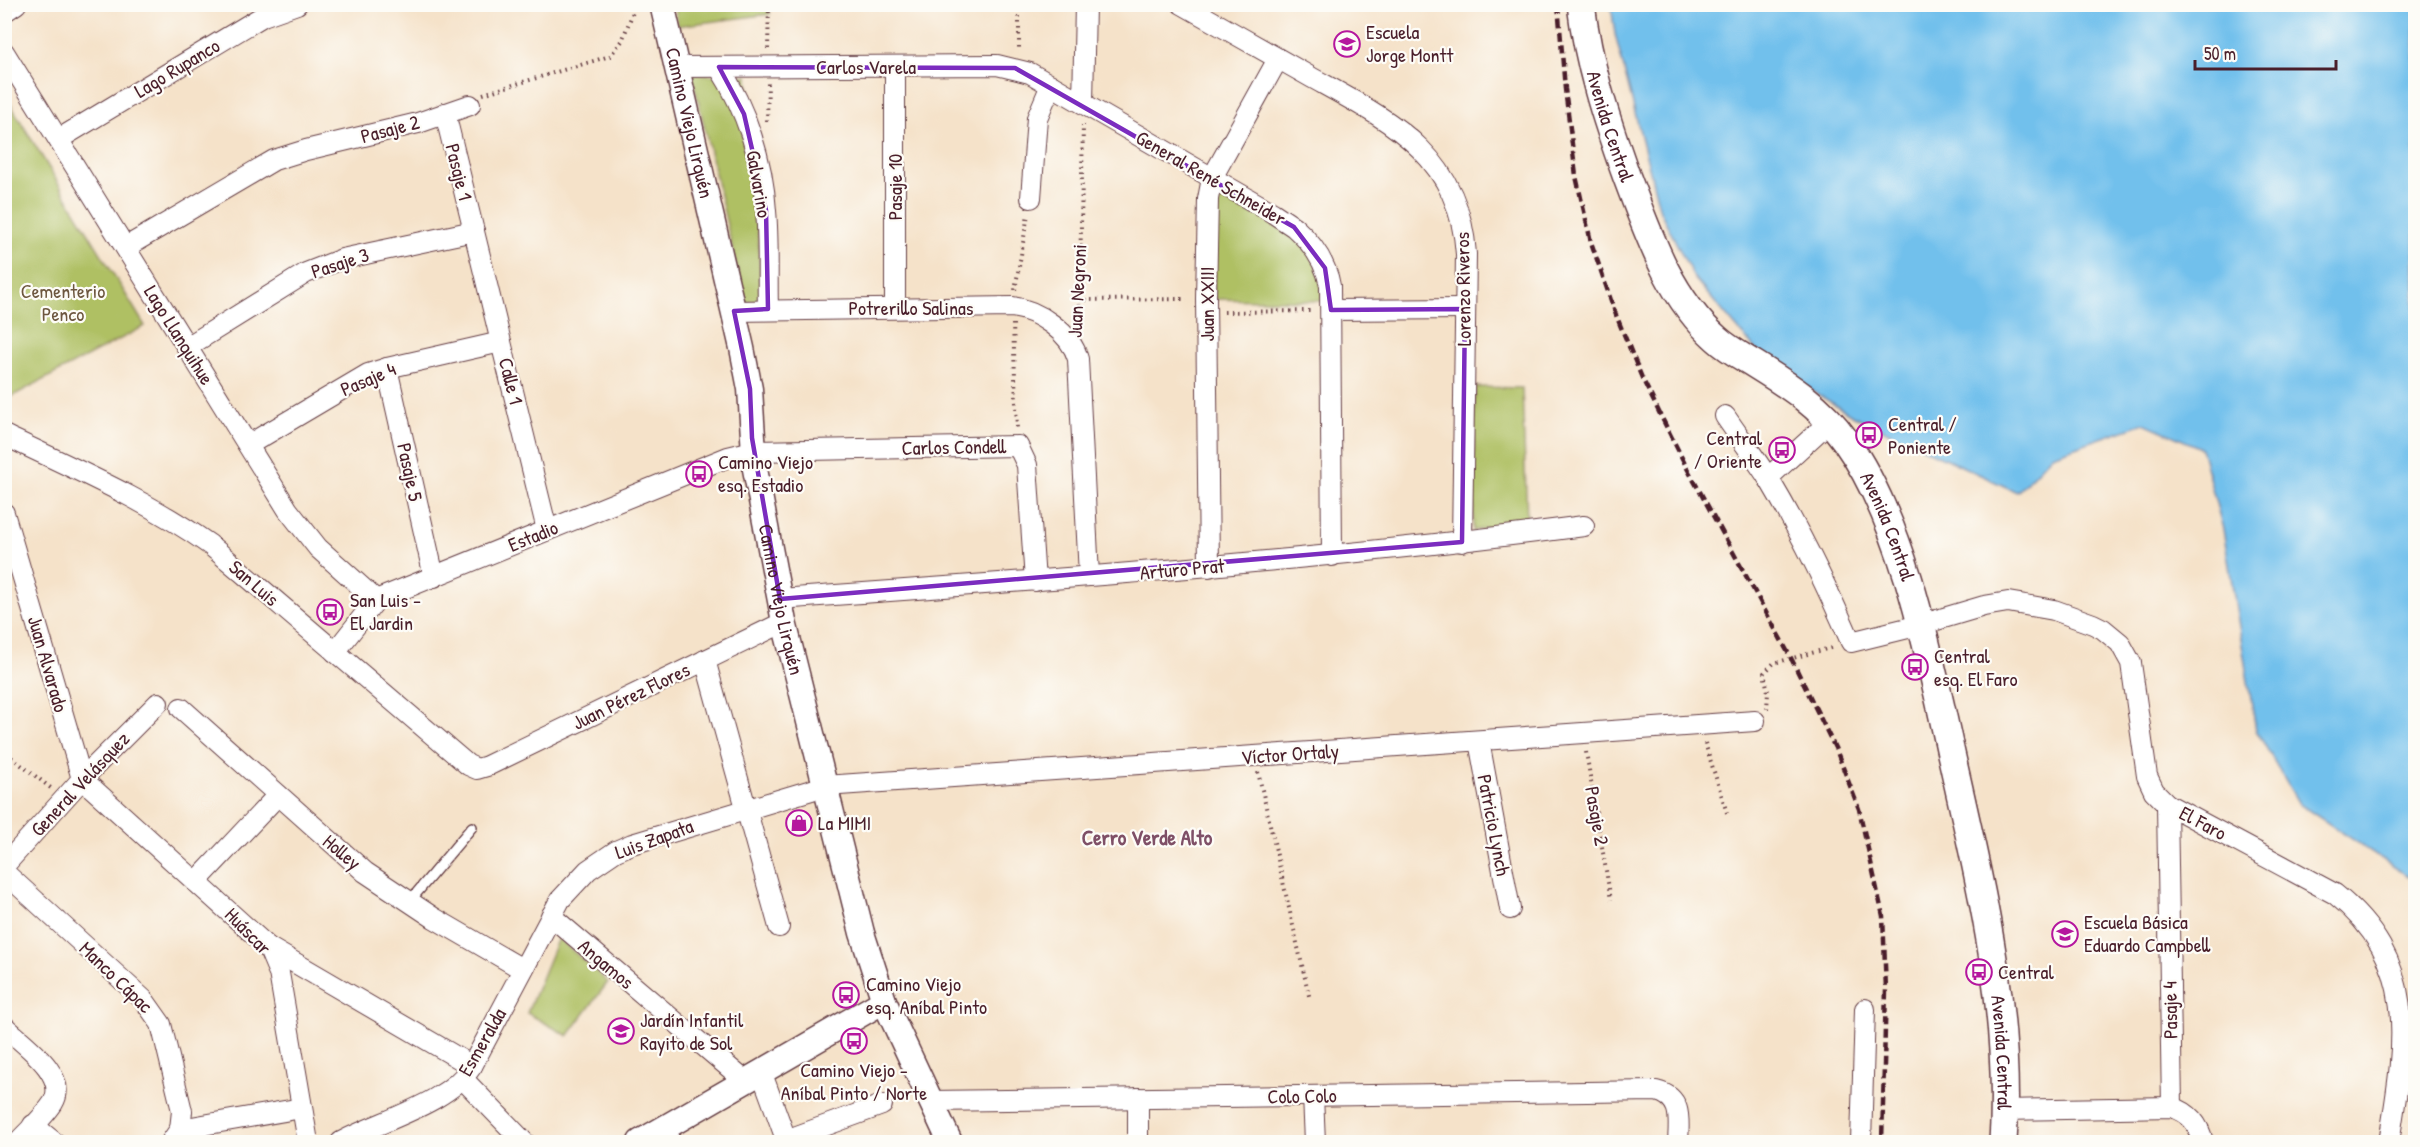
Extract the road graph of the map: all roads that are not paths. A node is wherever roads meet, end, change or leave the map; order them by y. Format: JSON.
{"nodes":[{"id":1,"x":16,"y":4,"type":"edge"},
{"id":2,"x":297,"y":4,"type":"edge"},
{"id":3,"x":662,"y":4,"type":"edge"},
{"id":4,"x":1085,"y":4,"type":"edge"},
{"id":5,"x":1182,"y":4,"type":"edge"},
{"id":6,"x":1581,"y":4,"type":"edge"},
{"id":7,"x":262,"y":10,"type":"edge"},
{"id":8,"x":4,"y":12,"type":"edge"},
{"id":9,"x":4,"y":52,"type":"edge"},
{"id":10,"x":1278,"y":59,"type":"junction"},
{"id":11,"x":677,"y":67,"type":"junction"},
{"id":12,"x":719,"y":67,"type":"junction"},
{"id":13,"x":895,"y":67,"type":"junction"},
{"id":14,"x":1051,"y":85,"type":"junction"},
{"id":15,"x":1083,"y":103,"type":"junction"},
{"id":16,"x":470,"y":105,"type":"road end"},
{"id":17,"x":445,"y":113,"type":"junction"},
{"id":18,"x":59,"y":139,"type":"junction"},
{"id":19,"x":1212,"y":177,"type":"junction"},
{"id":20,"x":1031,"y":198,"type":"dead end"},
{"id":21,"x":474,"y":231,"type":"junction"},
{"id":22,"x":126,"y":247,"type":"junction"},
{"id":23,"x":895,"y":308,"type":"junction"},
{"id":24,"x":768,"y":309,"type":"junction"},
{"id":25,"x":1465,"y":309,"type":"junction"},
{"id":26,"x":1331,"y":310,"type":"junction"},
{"id":27,"x":734,"y":311,"type":"junction"},
{"id":28,"x":501,"y":342,"type":"junction"},
{"id":29,"x":1074,"y":346,"type":"joint"},
{"id":30,"x":187,"y":347,"type":"junction"},
{"id":31,"x":387,"y":368,"type":"junction"},
{"id":32,"x":1725,"y":416,"type":"dead end"},
{"id":33,"x":1830,"y":421,"type":"junction"},
{"id":34,"x":4,"y":435,"type":"edge"},
{"id":35,"x":248,"y":445,"type":"junction"},
{"id":36,"x":753,"y":451,"type":"junction"},
{"id":37,"x":1768,"y":478,"type":"junction"},
{"id":38,"x":4,"y":513,"type":"edge"},
{"id":39,"x":1584,"y":526,"type":"dead end"},
{"id":40,"x":547,"y":530,"type":"junction"},
{"id":41,"x":1462,"y":542,"type":"junction"},
{"id":42,"x":1332,"y":556,"type":"junction"},
{"id":43,"x":1209,"y":567,"type":"junction"},
{"id":44,"x":1089,"y":576,"type":"junction"},
{"id":45,"x":434,"y":577,"type":"junction"},
{"id":46,"x":1035,"y":581,"type":"junction"},
{"id":47,"x":376,"y":600,"type":"junction"},
{"id":48,"x":782,"y":610,"type":"junction"},
{"id":49,"x":1920,"y":625,"type":"junction"},
{"id":50,"x":334,"y":652,"type":"junction"},
{"id":51,"x":705,"y":660,"type":"junction"},
{"id":52,"x":158,"y":704,"type":"dead end"},
{"id":53,"x":181,"y":708,"type":"dead end"},
{"id":54,"x":1755,"y":721,"type":"road end"},
{"id":55,"x":1479,"y":741,"type":"junction"},
{"id":56,"x":477,"y":769,"type":"joint"},
{"id":57,"x":82,"y":779,"type":"junction"},
{"id":58,"x":825,"y":786,"type":"junction"},
{"id":59,"x":278,"y":795,"type":"junction"},
{"id":60,"x":2168,"y":804,"type":"junction"},
{"id":61,"x":747,"y":809,"type":"junction"},
{"id":62,"x":472,"y":827,"type":"dead end"},
{"id":63,"x":4,"y":866,"type":"edge"},
{"id":64,"x":4,"y":872,"type":"edge"},
{"id":65,"x":196,"y":882,"type":"junction"},
{"id":66,"x":409,"y":902,"type":"junction"},
{"id":67,"x":1510,"y":909,"type":"dead end"},
{"id":68,"x":551,"y":916,"type":"junction"},
{"id":69,"x":780,"y":927,"type":"dead end"},
{"id":70,"x":268,"y":947,"type":"junction"},
{"id":71,"x":522,"y":969,"type":"junction"},
{"id":72,"x":884,"y":1001,"type":"junction"},
{"id":73,"x":1865,"y":1009,"type":"dead end"},
{"id":74,"x":4,"y":1026,"type":"edge"},
{"id":75,"x":468,"y":1073,"type":"junction"},
{"id":76,"x":753,"y":1076,"type":"junction"},
{"id":77,"x":1313,"y":1096,"type":"junction"},
{"id":78,"x":1138,"y":1098,"type":"junction"},
{"id":79,"x":930,"y":1101,"type":"junction"},
{"id":80,"x":882,"y":1105,"type":"dead end"},
{"id":81,"x":2172,"y":1107,"type":"junction"},
{"id":82,"x":302,"y":1108,"type":"junction"},
{"id":83,"x":2004,"y":1110,"type":"junction"},
{"id":84,"x":33,"y":1125,"type":"junction"},
{"id":85,"x":667,"y":1135,"type":"edge"},
{"id":86,"x":176,"y":1136,"type":"edge"},
{"id":87,"x":353,"y":1140,"type":"edge"},
{"id":88,"x":787,"y":1141,"type":"edge"},
{"id":89,"x":18,"y":1143,"type":"edge"},
{"id":90,"x":54,"y":1143,"type":"edge"},
{"id":91,"x":201,"y":1143,"type":"edge"},
{"id":92,"x":308,"y":1143,"type":"edge"},
{"id":93,"x":524,"y":1143,"type":"edge"},
{"id":94,"x":640,"y":1143,"type":"edge"},
{"id":95,"x":950,"y":1143,"type":"edge"},
{"id":96,"x":1138,"y":1143,"type":"edge"},
{"id":97,"x":1315,"y":1143,"type":"edge"},
{"id":98,"x":1678,"y":1143,"type":"edge"},
{"id":99,"x":1861,"y":1143,"type":"edge"},
{"id":100,"x":2003,"y":1143,"type":"edge"},
{"id":101,"x":2203,"y":1143,"type":"edge"},
{"id":102,"x":2389,"y":1143,"type":"edge"}],
"edges":[{"from":1,"to":8,"type":"street"},
{"from":2,"to":7,"type":"street","name":"Lago Rupanco"},
{"from":3,"to":11,"type":"street","name":"Camino Viejo Lirquén"},
{"from":4,"to":15,"type":"street"},
{"from":5,"to":10,"type":"street","name":"Lorenzo Riveros"},
{"from":6,"to":33,"type":"main road","name":"Avenida Central"},
{"from":7,"to":18,"type":"street","name":"Lago Rupanco"},
{"from":9,"to":18,"type":"street","name":"Lago Llanquihue"},
{"from":10,"to":19,"type":"street","name":"Juan XXIII"},
{"from":10,"to":25,"type":"street","name":"Lorenzo Riveros"},
{"from":11,"to":12,"type":"street","name":"Carlos Varela"},
{"from":11,"to":27,"type":"street","name":"Camino Viejo Lirquén"},
{"from":12,"to":13,"type":"street","name":"Carlos Varela"},
{"from":12,"to":24,"type":"street","name":"Galvarino"},
{"from":13,"to":14,"type":"street","name":"Carlos Varela"},
{"from":13,"to":23,"type":"street","name":"Pasaje 10"},
{"from":14,"to":15,"type":"street","name":"General René Schneider"},
{"from":14,"to":20,"type":"street"},
{"from":15,"to":19,"type":"street","name":"General René Schneider"},
{"from":16,"to":17,"type":"street","name":"Pasaje 2"},
{"from":17,"to":21,"type":"street","name":"Pasaje 1"},
{"from":17,"to":22,"type":"street","name":"Pasaje 2"},
{"from":18,"to":22,"type":"street","name":"Lago Llanquihue"},
{"from":19,"to":26,"type":"street","name":"General René Schneider"},
{"from":19,"to":43,"type":"street","name":"Juan XXIII"},
{"from":21,"to":28,"type":"street","name":"Calle 1"},
{"from":21,"to":30,"type":"street","name":"Pasaje 3"},
{"from":22,"to":30,"type":"street","name":"Lago Llanquihue"},
{"from":23,"to":24,"type":"street","name":"Potrerillo Salinas"},
{"from":23,"to":29,"type":"street","name":"Potrerillo Salinas"},
{"from":24,"to":27,"type":"street","name":"Potrerillo Salinas"},
{"from":25,"to":26,"type":"street"},
{"from":25,"to":41,"type":"street","name":"Lorenzo Riveros"},
{"from":26,"to":42,"type":"street","name":"General René Schneider"},
{"from":27,"to":36,"type":"street","name":"Camino Viejo Lirquén"},
{"from":28,"to":31,"type":"street","name":"Pasaje 4"},
{"from":28,"to":40,"type":"street","name":"Calle 1"},
{"from":29,"to":44,"type":"street","name":"Juan Negroni"},
{"from":30,"to":35,"type":"street","name":"Lago Llanquihue"},
{"from":31,"to":35,"type":"street","name":"Pasaje 4"},
{"from":31,"to":45,"type":"street","name":"Pasaje 5"},
{"from":32,"to":37,"type":"street"},
{"from":33,"to":37,"type":"street"},
{"from":33,"to":49,"type":"main road","name":"Avenida Central"},
{"from":34,"to":50,"type":"street","name":"San Luis"},
{"from":35,"to":47,"type":"street","name":"Lago Llanquihue"},
{"from":36,"to":40,"type":"street","name":"Estadio"},
{"from":36,"to":46,"type":"street","name":"Carlos Condell"},
{"from":36,"to":48,"type":"street","name":"Camino Viejo Lirquén"},
{"from":37,"to":49,"type":"street","name":"El Faro"},
{"from":38,"to":57,"type":"street","name":"Juan Alvarado"},
{"from":39,"to":41,"type":"street","name":"Arturo Prat"},
{"from":40,"to":45,"type":"street","name":"Estadio"},
{"from":41,"to":42,"type":"street","name":"Arturo Prat"},
{"from":42,"to":43,"type":"street","name":"Arturo Prat"},
{"from":43,"to":44,"type":"street","name":"Arturo Prat"},
{"from":44,"to":46,"type":"street","name":"Arturo Prat"},
{"from":45,"to":47,"type":"street","name":"Estadio"},
{"from":46,"to":48,"type":"street","name":"Arturo Prat"},
{"from":47,"to":50,"type":"street","name":"Estadio"},
{"from":48,"to":51,"type":"street","name":"Juan Pérez Flores"},
{"from":48,"to":58,"type":"street","name":"Camino Viejo Lirquén"},
{"from":49,"to":60,"type":"street","name":"El Faro"},
{"from":49,"to":83,"type":"main road","name":"Avenida Central"},
{"from":50,"to":56,"type":"street","name":"San Luis"},
{"from":51,"to":56,"type":"street","name":"Juan Pérez Flores"},
{"from":51,"to":61,"type":"street"},
{"from":52,"to":57,"type":"street","name":"General Velásquez"},
{"from":53,"to":59,"type":"street","name":"Holley"},
{"from":54,"to":55,"type":"street","name":"Víctor Ortaly"},
{"from":55,"to":58,"type":"street","name":"Víctor Ortaly"},
{"from":55,"to":67,"type":"street","name":"Patricio Lynch"},
{"from":57,"to":63,"type":"street","name":"General Velásquez"},
{"from":57,"to":65,"type":"street","name":"Huáscar"},
{"from":58,"to":61,"type":"street","name":"Luis Zapata"},
{"from":58,"to":72,"type":"street","name":"Camino Viejo Lirquén"},
{"from":59,"to":65,"type":"street"},
{"from":59,"to":66,"type":"street","name":"Holley"},
{"from":60,"to":81,"type":"street","name":"Pasaje 4"},
{"from":60,"to":102,"type":"street","name":"El Faro"},
{"from":61,"to":68,"type":"street","name":"Luis Zapata"},
{"from":61,"to":69,"type":"street"},
{"from":62,"to":66,"type":"lane"},
{"from":64,"to":86,"type":"street","name":"Manco Cápac"},
{"from":65,"to":70,"type":"street","name":"Huáscar"},
{"from":66,"to":71,"type":"street","name":"Holley"},
{"from":68,"to":71,"type":"street","name":"Esmeralda"},
{"from":68,"to":76,"type":"street","name":"Angamos"},
{"from":70,"to":75,"type":"street"},
{"from":70,"to":82,"type":"street","name":"Huáscar"},
{"from":71,"to":75,"type":"street","name":"Esmeralda"},
{"from":72,"to":76,"type":"street"},
{"from":72,"to":79,"type":"street","name":"Camino Viejo Lirquén"},
{"from":73,"to":99,"type":"street"},
{"from":74,"to":84,"type":"street"},
{"from":75,"to":87,"type":"street","name":"Esmeralda"},
{"from":75,"to":93,"type":"street"},
{"from":76,"to":85,"type":"street"},
{"from":76,"to":88,"type":"street"},
{"from":77,"to":78,"type":"street","name":"Colo Colo"},
{"from":77,"to":97,"type":"street"},
{"from":77,"to":98,"type":"street","name":"Colo Colo"},
{"from":78,"to":79,"type":"street","name":"Colo Colo"},
{"from":78,"to":96,"type":"street"},
{"from":79,"to":95,"type":"street","name":"Camino Viejo Lirquén"},
{"from":80,"to":88,"type":"street"},
{"from":81,"to":83,"type":"street"},
{"from":81,"to":101,"type":"street"},
{"from":82,"to":86,"type":"street"},
{"from":82,"to":92,"type":"street","name":"Huáscar"},
{"from":83,"to":100,"type":"main road","name":"Avenida Central"},
{"from":84,"to":89,"type":"street"},
{"from":84,"to":90,"type":"street"},
{"from":85,"to":94,"type":"street"},
{"from":86,"to":91,"type":"street"}]}
